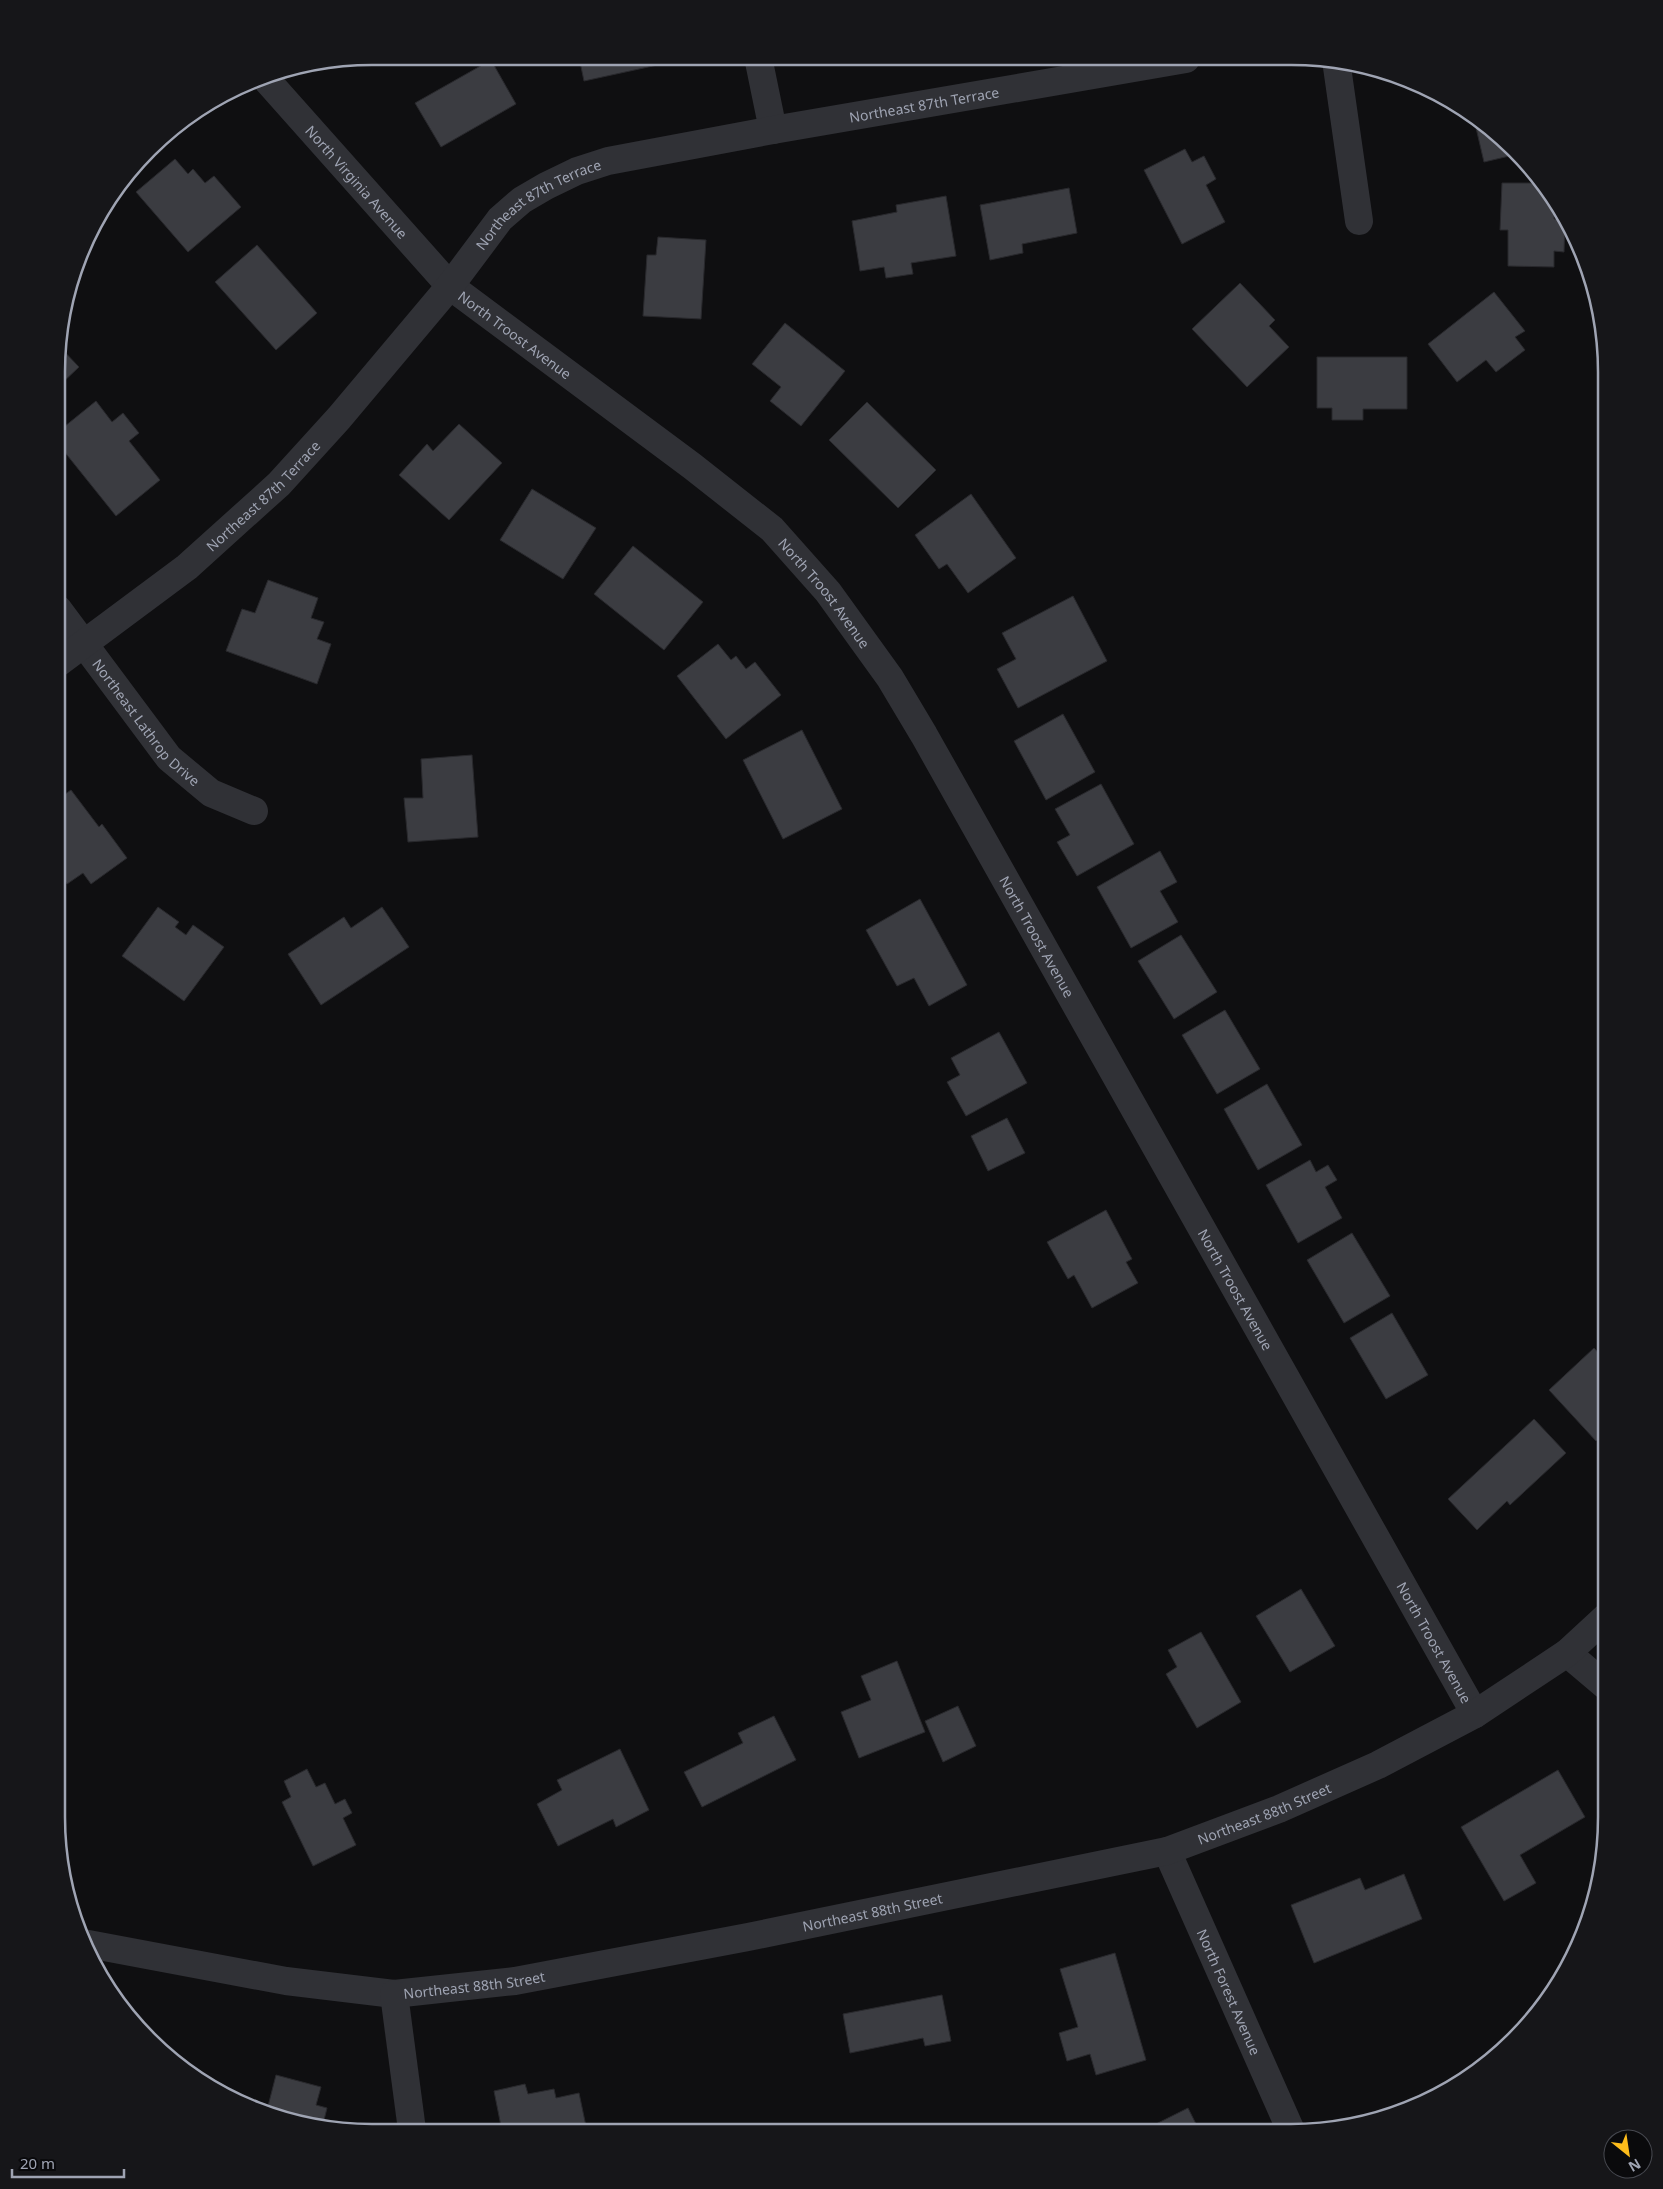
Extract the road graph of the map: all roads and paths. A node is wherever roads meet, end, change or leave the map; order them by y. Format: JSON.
{"nodes":[{"id":1,"x":760,"y":65,"type":"edge"},
{"id":2,"x":1151,"y":65,"type":"edge"},
{"id":3,"x":1337,"y":69,"type":"edge"},
{"id":4,"x":269,"y":83,"type":"edge"},
{"id":5,"x":773,"y":130,"type":"junction"},
{"id":6,"x":1359,"y":221,"type":"dead end"},
{"id":7,"x":450,"y":286,"type":"junction"},
{"id":8,"x":65,"y":618,"type":"edge"},
{"id":9,"x":86,"y":644,"type":"junction"},
{"id":10,"x":65,"y":658,"type":"edge"},
{"id":11,"x":254,"y":811,"type":"dead end"},
{"id":12,"x":1598,"y":1624,"type":"edge"},
{"id":13,"x":1567,"y":1653,"type":"junction"},
{"id":14,"x":1598,"y":1679,"type":"edge"},
{"id":15,"x":1475,"y":1714,"type":"junction"},
{"id":16,"x":1167,"y":1851,"type":"junction"},
{"id":17,"x":93,"y":1945,"type":"edge"},
{"id":18,"x":394,"y":1994,"type":"junction"},
{"id":19,"x":411,"y":2124,"type":"edge"},
{"id":20,"x":1288,"y":2124,"type":"edge"}],
"edges":[{"from":1,"to":5,"type":"street"},
{"from":2,"to":5,"type":"street","name":"Northeast 87th Terrace"},
{"from":3,"to":6,"type":"street"},
{"from":4,"to":7,"type":"street","name":"North Virginia Avenue"},
{"from":5,"to":7,"type":"street","name":"Northeast 87th Terrace"},
{"from":7,"to":9,"type":"street","name":"Northeast 87th Terrace"},
{"from":7,"to":15,"type":"street","name":"North Troost Avenue"},
{"from":8,"to":9,"type":"street","name":"Northeast Lathrop Drive"},
{"from":9,"to":10,"type":"street","name":"Northeast 87th Terrace"},
{"from":9,"to":11,"type":"street","name":"Northeast Lathrop Drive"},
{"from":12,"to":13,"type":"street","name":"Northeast 88th Street"},
{"from":13,"to":14,"type":"street"},
{"from":13,"to":15,"type":"street","name":"Northeast 88th Street"},
{"from":15,"to":16,"type":"street","name":"Northeast 88th Street"},
{"from":16,"to":18,"type":"street","name":"Northeast 88th Street"},
{"from":16,"to":20,"type":"street","name":"North Forest Avenue"},
{"from":17,"to":18,"type":"street","name":"Northeast 88th Street"},
{"from":18,"to":19,"type":"street"}]}
